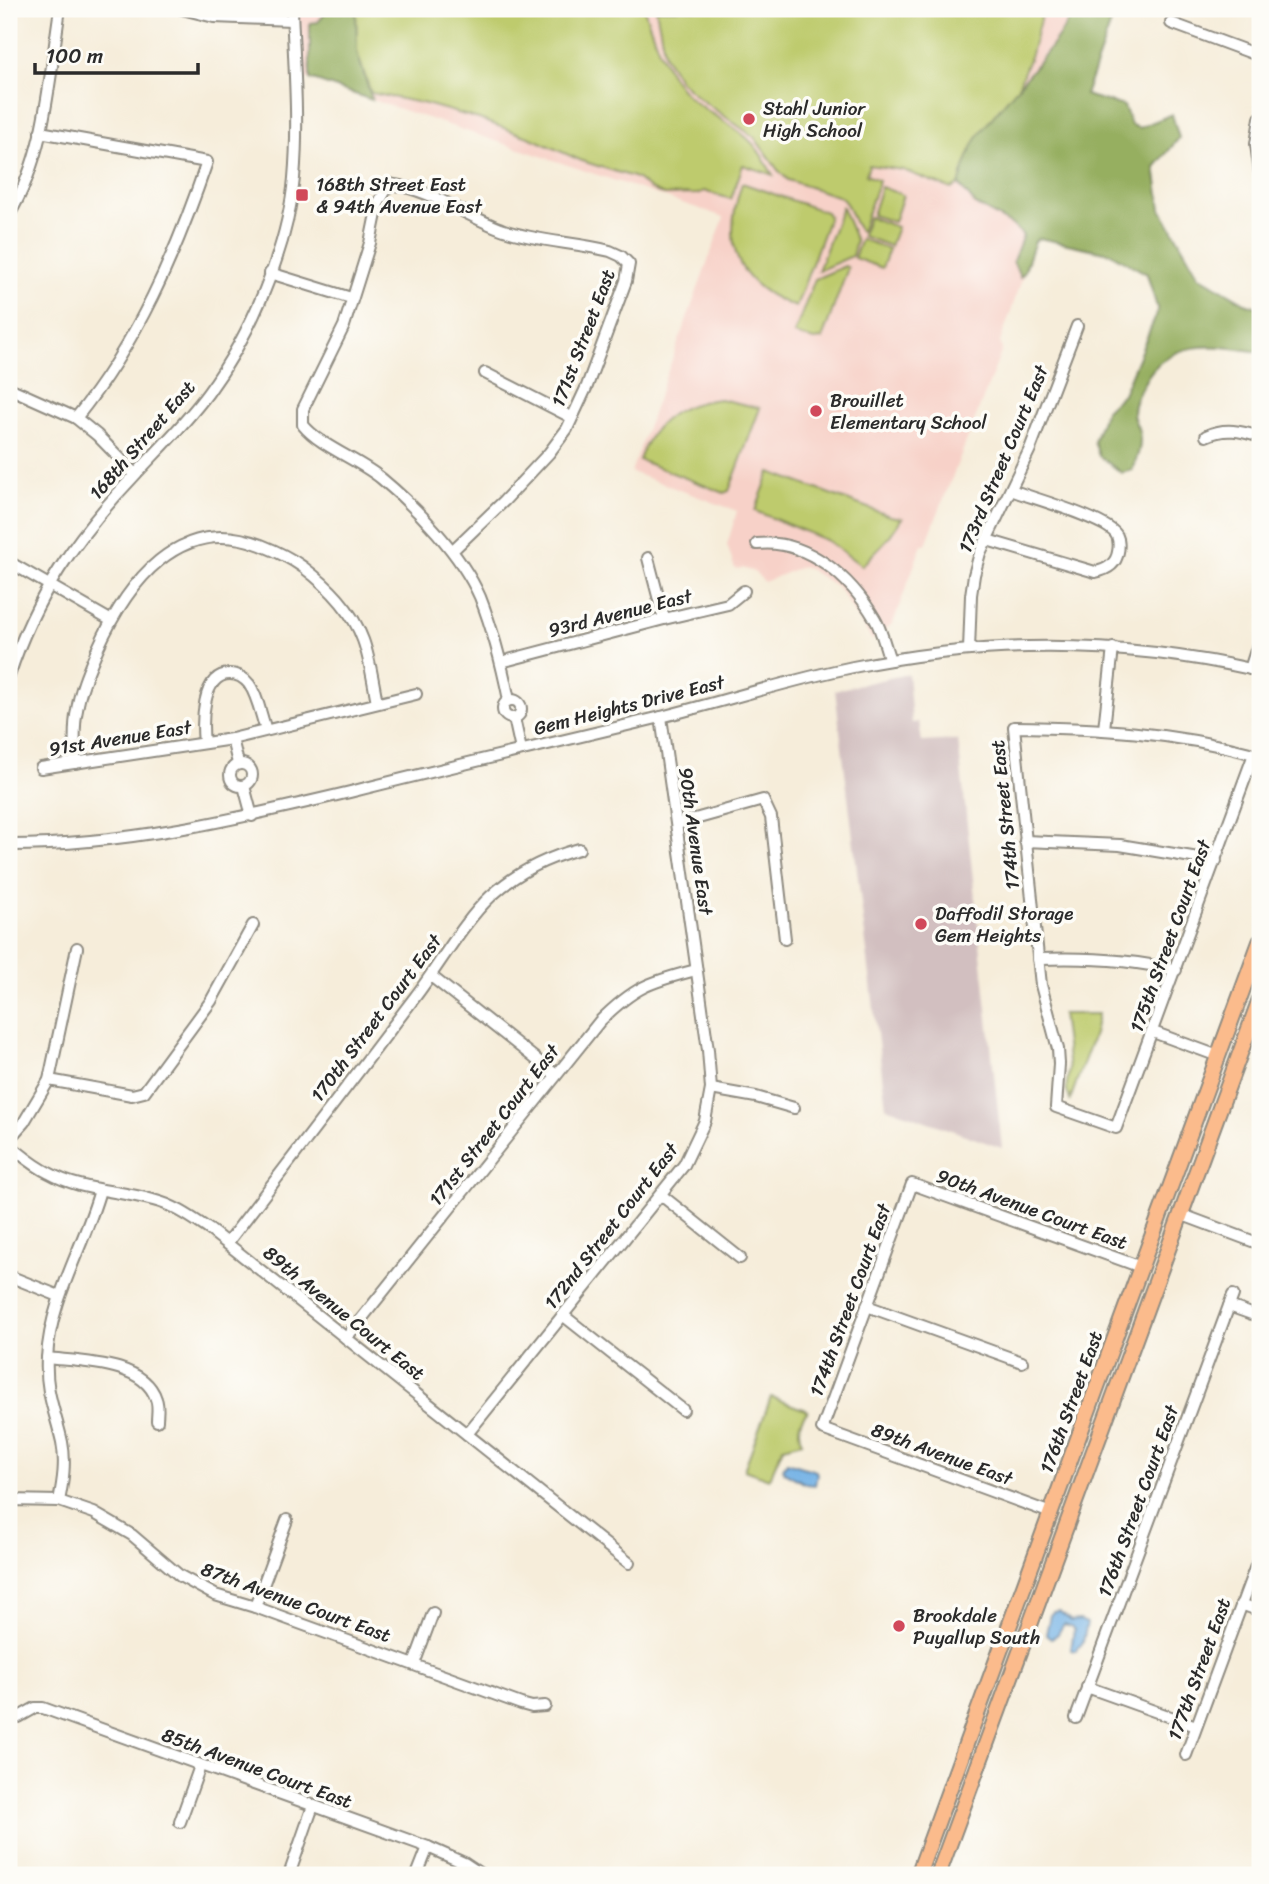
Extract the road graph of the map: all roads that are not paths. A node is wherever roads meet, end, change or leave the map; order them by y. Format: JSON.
{"nodes":[{"id":1,"x":60,"y":9,"type":"edge"},
{"id":2,"x":182,"y":9,"type":"edge"},
{"id":3,"x":292,"y":15,"type":"edge"},
{"id":4,"x":1171,"y":23,"type":"dead end"},
{"id":5,"x":1260,"y":56,"type":"edge"},
{"id":6,"x":1260,"y":118,"type":"edge"},
{"id":7,"x":40,"y":132,"type":"junction"},
{"id":8,"x":1260,"y":174,"type":"edge"},
{"id":9,"x":9,"y":215,"type":"edge"},
{"id":10,"x":270,"y":273,"type":"junction"},
{"id":11,"x":351,"y":298,"type":"junction"},
{"id":12,"x":1077,"y":326,"type":"dead end"},
{"id":13,"x":485,"y":373,"type":"dead end"},
{"id":14,"x":9,"y":388,"type":"edge"},
{"id":15,"x":571,"y":417,"type":"junction"},
{"id":16,"x":76,"y":418,"type":"junction"},
{"id":17,"x":1206,"y":436,"type":"dead end"},
{"id":18,"x":1260,"y":437,"type":"edge"},
{"id":19,"x":135,"y":474,"type":"junction"},
{"id":20,"x":1011,"y":490,"type":"junction"},
{"id":21,"x":986,"y":540,"type":"junction"},
{"id":22,"x":757,"y":544,"type":"dead end"},
{"id":23,"x":452,"y":551,"type":"junction"},
{"id":24,"x":648,"y":558,"type":"dead end"},
{"id":25,"x":9,"y":562,"type":"edge"},
{"id":26,"x":49,"y":585,"type":"junction"},
{"id":27,"x":744,"y":591,"type":"dead end"},
{"id":28,"x":663,"y":619,"type":"junction"},
{"id":29,"x":110,"y":620,"type":"junction"},
{"id":30,"x":1260,"y":638,"type":"edge"},
{"id":31,"x":1113,"y":648,"type":"junction"},
{"id":32,"x":969,"y":650,"type":"junction"},
{"id":33,"x":890,"y":660,"type":"junction"},
{"id":34,"x":501,"y":662,"type":"junction"},
{"id":35,"x":1255,"y":670,"type":"edge"},
{"id":36,"x":9,"y":676,"type":"edge"},
{"id":37,"x":416,"y":694,"type":"dead end"},
{"id":38,"x":377,"y":702,"type":"junction"},
{"id":39,"x":661,"y":717,"type":"junction"},
{"id":40,"x":1104,"y":729,"type":"junction"},
{"id":41,"x":266,"y":730,"type":"junction"},
{"id":42,"x":232,"y":739,"type":"junction"},
{"id":43,"x":204,"y":743,"type":"junction"},
{"id":44,"x":521,"y":750,"type":"junction"},
{"id":45,"x":75,"y":763,"type":"junction"},
{"id":46,"x":238,"y":763,"type":"junction"},
{"id":47,"x":41,"y":768,"type":"dead end"},
{"id":48,"x":244,"y":786,"type":"junction"},
{"id":49,"x":252,"y":816,"type":"junction"},
{"id":50,"x":677,"y":824,"type":"junction"},
{"id":51,"x":1026,"y":841,"type":"junction"},
{"id":52,"x":9,"y":845,"type":"edge"},
{"id":53,"x":579,"y":849,"type":"dead end"},
{"id":54,"x":1216,"y":861,"type":"junction"},
{"id":55,"x":253,"y":925,"type":"dead end"},
{"id":56,"x":785,"y":939,"type":"dead end"},
{"id":57,"x":1260,"y":942,"type":"edge"},
{"id":58,"x":77,"y":948,"type":"dead end"},
{"id":59,"x":1038,"y":959,"type":"junction"},
{"id":60,"x":696,"y":970,"type":"junction"},
{"id":61,"x":1176,"y":970,"type":"junction"},
{"id":62,"x":431,"y":976,"type":"junction"},
{"id":63,"x":1260,"y":999,"type":"edge"},
{"id":64,"x":1153,"y":1032,"type":"junction"},
{"id":65,"x":1218,"y":1056,"type":"junction"},
{"id":66,"x":556,"y":1075,"type":"junction"},
{"id":67,"x":49,"y":1080,"type":"junction"},
{"id":68,"x":711,"y":1089,"type":"junction"},
{"id":69,"x":1202,"y":1101,"type":"junction"},
{"id":70,"x":794,"y":1108,"type":"dead end"},
{"id":71,"x":1116,"y":1128,"type":"joint"},
{"id":72,"x":9,"y":1139,"type":"edge"},
{"id":73,"x":9,"y":1145,"type":"edge"},
{"id":74,"x":912,"y":1184,"type":"joint"},
{"id":75,"x":100,"y":1190,"type":"junction"},
{"id":76,"x":660,"y":1195,"type":"junction"},
{"id":77,"x":1180,"y":1214,"type":"junction"},
{"id":78,"x":228,"y":1242,"type":"junction"},
{"id":79,"x":1260,"y":1244,"type":"edge"},
{"id":80,"x":740,"y":1258,"type":"dead end"},
{"id":81,"x":1141,"y":1267,"type":"junction"},
{"id":82,"x":9,"y":1276,"type":"edge"},
{"id":83,"x":59,"y":1296,"type":"junction"},
{"id":84,"x":867,"y":1306,"type":"junction"},
{"id":85,"x":564,"y":1316,"type":"junction"},
{"id":86,"x":1260,"y":1317,"type":"edge"},
{"id":87,"x":346,"y":1338,"type":"junction"},
{"id":88,"x":47,"y":1358,"type":"junction"},
{"id":89,"x":1022,"y":1362,"type":"dead end"},
{"id":90,"x":682,"y":1410,"type":"dead end"},
{"id":91,"x":157,"y":1421,"type":"dead end"},
{"id":92,"x":822,"y":1429,"type":"joint"},
{"id":93,"x":467,"y":1434,"type":"junction"},
{"id":94,"x":1098,"y":1437,"type":"junction"},
{"id":95,"x":9,"y":1500,"type":"edge"},
{"id":96,"x":59,"y":1501,"type":"junction"},
{"id":97,"x":1050,"y":1515,"type":"junction"},
{"id":98,"x":287,"y":1520,"type":"dead end"},
{"id":99,"x":1260,"y":1555,"type":"edge"},
{"id":100,"x":629,"y":1563,"type":"dead end"},
{"id":101,"x":1241,"y":1604,"type":"junction"},
{"id":102,"x":255,"y":1607,"type":"junction"},
{"id":103,"x":1260,"y":1611,"type":"edge"},
{"id":104,"x":433,"y":1613,"type":"dead end"},
{"id":105,"x":1018,"y":1654,"type":"junction"},
{"id":106,"x":414,"y":1664,"type":"junction"},
{"id":107,"x":1087,"y":1687,"type":"junction"},
{"id":108,"x":545,"y":1706,"type":"dead end"},
{"id":109,"x":19,"y":1717,"type":"dead end"},
{"id":110,"x":1076,"y":1718,"type":"dead end"},
{"id":111,"x":1196,"y":1726,"type":"junction"},
{"id":112,"x":1186,"y":1755,"type":"dead end"},
{"id":113,"x":200,"y":1766,"type":"junction"},
{"id":114,"x":313,"y":1806,"type":"junction"},
{"id":115,"x":180,"y":1822,"type":"dead end"},
{"id":116,"x":428,"y":1847,"type":"junction"},
{"id":117,"x":289,"y":1875,"type":"edge"},
{"id":118,"x":417,"y":1875,"type":"edge"},
{"id":119,"x":482,"y":1875,"type":"edge"},
{"id":120,"x":918,"y":1875,"type":"edge"},
{"id":121,"x":938,"y":1875,"type":"edge"}],
"edges":[{"from":1,"to":7,"type":"street"},
{"from":2,"to":3,"type":"street"},
{"from":3,"to":10,"type":"street","name":"168th Street East"},
{"from":4,"to":5,"type":"street"},
{"from":6,"to":8,"type":"street"},
{"from":7,"to":9,"type":"street"},
{"from":7,"to":16,"type":"street"},
{"from":10,"to":11,"type":"street"},
{"from":10,"to":19,"type":"street","name":"168th Street East"},
{"from":11,"to":15,"type":"street","name":"171st Street East"},
{"from":11,"to":23,"type":"street"},
{"from":12,"to":20,"type":"street","name":"173rd Street Court East"},
{"from":13,"to":15,"type":"street"},
{"from":14,"to":16,"type":"street"},
{"from":15,"to":23,"type":"street","name":"171st Street East"},
{"from":16,"to":19,"type":"street"},
{"from":17,"to":18,"type":"street"},
{"from":19,"to":26,"type":"street","name":"168th Street East"},
{"from":20,"to":21,"type":"street","name":"173rd Street Court East"},
{"from":20,"to":21,"type":"street"},
{"from":21,"to":32,"type":"street","name":"173rd Street Court East"},
{"from":22,"to":33,"type":"street"},
{"from":23,"to":34,"type":"street"},
{"from":24,"to":28,"type":"street"},
{"from":25,"to":26,"type":"street"},
{"from":26,"to":29,"type":"street"},
{"from":26,"to":36,"type":"street","name":"168th Street East"},
{"from":27,"to":28,"type":"street","name":"93rd Avenue East"},
{"from":28,"to":34,"type":"street","name":"93rd Avenue East"},
{"from":29,"to":38,"type":"street"},
{"from":29,"to":45,"type":"street"},
{"from":30,"to":35,"type":"street"},
{"from":31,"to":32,"type":"street","name":"Gem Heights Drive East"},
{"from":31,"to":35,"type":"street","name":"Gem Heights Drive East"},
{"from":31,"to":40,"type":"street"},
{"from":32,"to":33,"type":"street","name":"Gem Heights Drive East"},
{"from":33,"to":39,"type":"street","name":"Gem Heights Drive East"},
{"from":34,"to":44,"type":"street"},
{"from":37,"to":38,"type":"street","name":"91st Avenue East"},
{"from":38,"to":41,"type":"street","name":"91st Avenue East"},
{"from":39,"to":44,"type":"street","name":"Gem Heights Drive East"},
{"from":39,"to":50,"type":"street","name":"90th Avenue East"},
{"from":40,"to":51,"type":"street","name":"174th Street East"},
{"from":40,"to":54,"type":"street","name":"175th Street Court East"},
{"from":41,"to":42,"type":"street","name":"91st Avenue East"},
{"from":41,"to":43,"type":"street","name":"91st Avenue East"},
{"from":42,"to":43,"type":"street","name":"91st Avenue East"},
{"from":42,"to":46,"type":"street"},
{"from":43,"to":45,"type":"street","name":"91st Avenue East"},
{"from":44,"to":49,"type":"street","name":"Gem Heights Drive East"},
{"from":45,"to":47,"type":"street","name":"91st Avenue East"},
{"from":46,"to":48,"type":"street"},
{"from":46,"to":48,"type":"street"},
{"from":48,"to":49,"type":"street"},
{"from":49,"to":52,"type":"street","name":"Gem Heights Drive East"},
{"from":50,"to":56,"type":"street"},
{"from":50,"to":60,"type":"street","name":"90th Avenue East"},
{"from":51,"to":54,"type":"street"},
{"from":51,"to":59,"type":"street","name":"174th Street East"},
{"from":53,"to":62,"type":"street","name":"170th Street Court East"},
{"from":54,"to":61,"type":"street","name":"175th Street Court East"},
{"from":55,"to":67,"type":"street"},
{"from":57,"to":65,"type":"main road","name":"176th Street East"},
{"from":58,"to":67,"type":"street"},
{"from":59,"to":61,"type":"street"},
{"from":59,"to":71,"type":"street","name":"174th Street East"},
{"from":60,"to":66,"type":"street","name":"171st Street Court East"},
{"from":60,"to":68,"type":"street","name":"172nd Street Court East"},
{"from":61,"to":64,"type":"street","name":"175th Street Court East"},
{"from":62,"to":66,"type":"street"},
{"from":62,"to":78,"type":"street","name":"170th Street Court East"},
{"from":63,"to":77,"type":"main road","name":"176th Street East"},
{"from":64,"to":65,"type":"street"},
{"from":64,"to":71,"type":"street","name":"175th Street Court East"},
{"from":65,"to":69,"type":"main road","name":"176th Street East"},
{"from":66,"to":87,"type":"street","name":"171st Street Court East"},
{"from":67,"to":72,"type":"street"},
{"from":68,"to":70,"type":"street"},
{"from":68,"to":76,"type":"street","name":"172nd Street Court East"},
{"from":69,"to":77,"type":"main road"},
{"from":69,"to":81,"type":"main road","name":"176th Street East"},
{"from":73,"to":75,"type":"street","name":"89th Avenue Court East"},
{"from":74,"to":81,"type":"street","name":"90th Avenue Court East"},
{"from":74,"to":84,"type":"street","name":"174th Street Court East"},
{"from":75,"to":78,"type":"street","name":"89th Avenue Court East"},
{"from":75,"to":83,"type":"street"},
{"from":76,"to":80,"type":"street"},
{"from":76,"to":85,"type":"street","name":"172nd Street Court East"},
{"from":77,"to":79,"type":"street"},
{"from":77,"to":94,"type":"main road","name":"176th Street East"},
{"from":78,"to":87,"type":"street","name":"89th Avenue Court East"},
{"from":81,"to":94,"type":"main road"},
{"from":81,"to":97,"type":"main road","name":"176th Street East"},
{"from":82,"to":83,"type":"street"},
{"from":83,"to":88,"type":"street"},
{"from":84,"to":89,"type":"street"},
{"from":84,"to":92,"type":"street","name":"174th Street Court East"},
{"from":85,"to":90,"type":"street"},
{"from":85,"to":93,"type":"street","name":"172nd Street Court East"},
{"from":86,"to":107,"type":"street","name":"176th Street Court East"},
{"from":87,"to":93,"type":"street","name":"89th Avenue Court East"},
{"from":88,"to":91,"type":"street"},
{"from":88,"to":96,"type":"street"},
{"from":92,"to":97,"type":"street","name":"89th Avenue East"},
{"from":93,"to":100,"type":"street","name":"89th Avenue Court East"},
{"from":94,"to":105,"type":"main road","name":"176th Street East"},
{"from":95,"to":96,"type":"street","name":"87th Avenue Court East"},
{"from":96,"to":102,"type":"street","name":"87th Avenue Court East"},
{"from":97,"to":105,"type":"main road"},
{"from":97,"to":120,"type":"main road","name":"176th Street East"},
{"from":98,"to":102,"type":"street"},
{"from":99,"to":101,"type":"street","name":"177th Street East"},
{"from":101,"to":103,"type":"street"},
{"from":101,"to":111,"type":"street","name":"177th Street East"},
{"from":102,"to":106,"type":"street","name":"87th Avenue Court East"},
{"from":104,"to":106,"type":"street"},
{"from":105,"to":121,"type":"main road","name":"176th Street East"},
{"from":106,"to":108,"type":"street","name":"87th Avenue Court East"},
{"from":107,"to":110,"type":"street","name":"176th Street Court East"},
{"from":107,"to":111,"type":"street"},
{"from":109,"to":113,"type":"street","name":"85th Avenue Court East"},
{"from":111,"to":112,"type":"street","name":"177th Street East"},
{"from":113,"to":114,"type":"street","name":"85th Avenue Court East"},
{"from":113,"to":115,"type":"street"},
{"from":114,"to":116,"type":"street","name":"85th Avenue Court East"},
{"from":114,"to":117,"type":"street"},
{"from":116,"to":118,"type":"street"},
{"from":116,"to":119,"type":"street","name":"85th Avenue Court East"}]}
